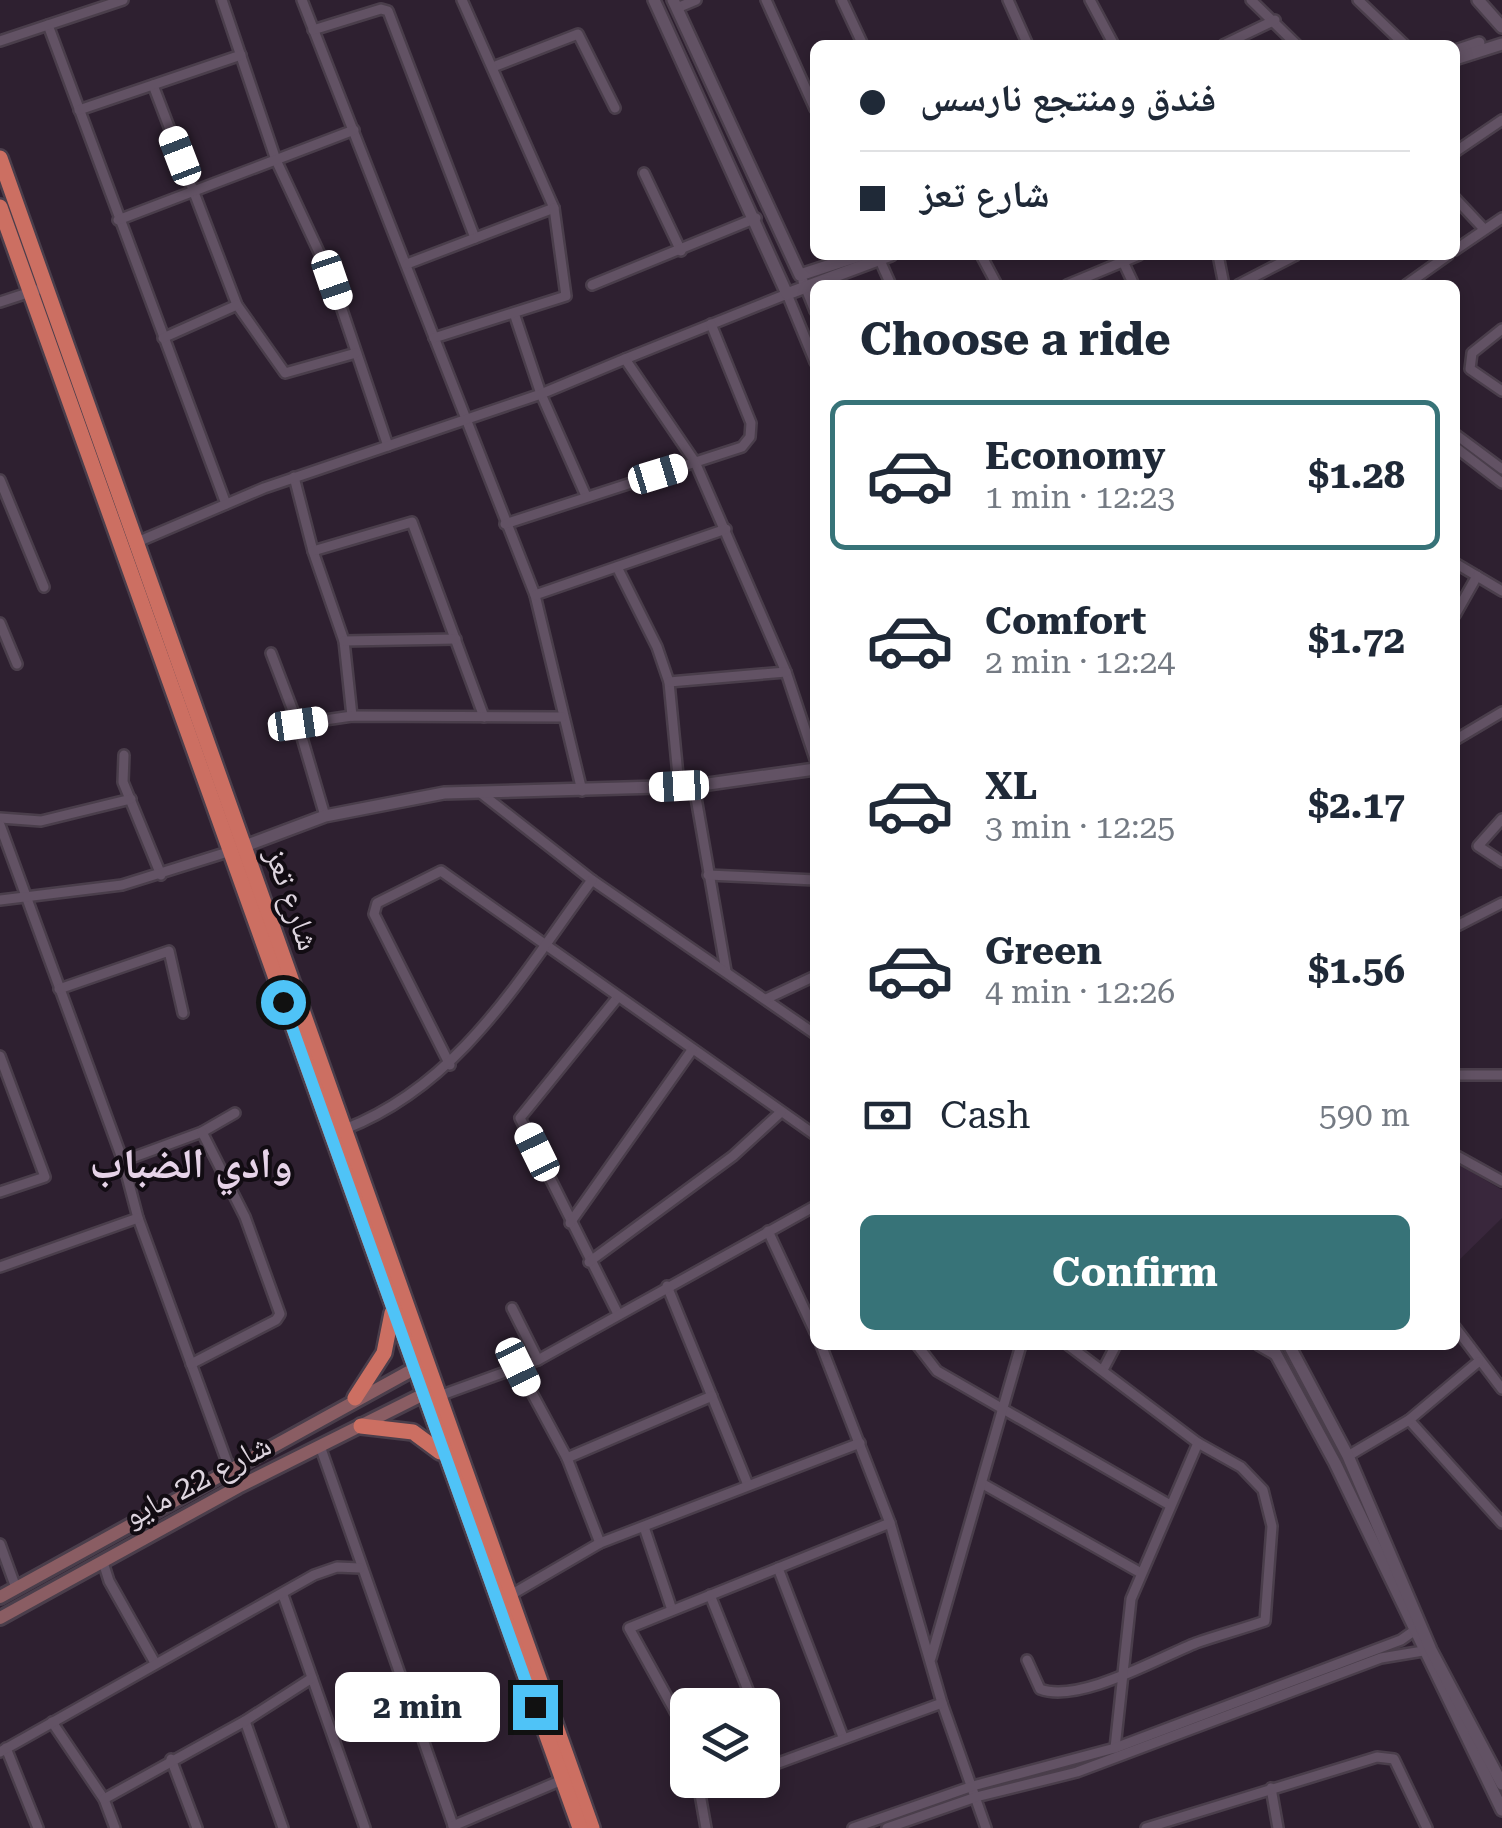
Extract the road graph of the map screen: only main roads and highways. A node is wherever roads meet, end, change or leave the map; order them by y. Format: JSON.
{"nodes":[{"id":1,"x":0,"y":158,"type":"edge"},
{"id":2,"x":0,"y":207,"type":"edge"},
{"id":3,"x":38,"y":289,"type":"junction"},
{"id":4,"x":238,"y":849,"type":"junction"},
{"id":5,"x":330,"y":1112,"type":"junction"},
{"id":6,"x":393,"y":1304,"type":"junction"},
{"id":7,"x":412,"y":1370,"type":"junction"},
{"id":8,"x":430,"y":1396,"type":"junction"},
{"id":9,"x":354,"y":1398,"type":"junction"},
{"id":10,"x":361,"y":1426,"type":"junction"},
{"id":11,"x":442,"y":1454,"type":"junction"},
{"id":12,"x":231,"y":1473,"type":"junction"},
{"id":13,"x":238,"y":1487,"type":"junction"},
{"id":14,"x":94,"y":1546,"type":"junction"},
{"id":15,"x":104,"y":1562,"type":"junction"},
{"id":16,"x":0,"y":1597,"type":"edge"},
{"id":17,"x":0,"y":1618,"type":"edge"},
{"id":18,"x":580,"y":1828,"type":"edge"},
{"id":19,"x":592,"y":1828,"type":"edge"}],
"edges":[{"from":1,"to":3,"type":"highway","name":"شارع تعز"},
{"from":2,"to":3,"type":"highway","name":"شارع تعز"},
{"from":3,"to":4,"type":"highway","name":"شارع تعز"},
{"from":3,"to":4,"type":"highway","name":"شارع تعز"},
{"from":4,"to":5,"type":"highway","name":"شارع تعز"},
{"from":5,"to":6,"type":"highway","name":"شارع تعز"},
{"from":5,"to":8,"type":"highway","name":"شارع تعز"},
{"from":6,"to":7,"type":"highway","name":"شارع تعز"},
{"from":6,"to":9,"type":"highway"},
{"from":7,"to":8,"type":"highway","name":"شارع تعز"},
{"from":7,"to":9,"type":"main road","name":"شارع 22 مايو"},
{"from":8,"to":10,"type":"main road","name":"شارع 22 مايو"},
{"from":8,"to":11,"type":"highway","name":"شارع تعز"},
{"from":8,"to":19,"type":"highway","name":"شارع تعز"},
{"from":9,"to":12,"type":"main road","name":"شارع 22 مايو"},
{"from":10,"to":11,"type":"highway"},
{"from":10,"to":13,"type":"main road","name":"شارع 22 مايو"},
{"from":11,"to":18,"type":"highway","name":"شارع تعز"},
{"from":12,"to":13,"type":"main road"},
{"from":12,"to":14,"type":"main road","name":"شارع 22 مايو"},
{"from":13,"to":15,"type":"main road","name":"شارع 22 مايو"},
{"from":14,"to":15,"type":"main road"},
{"from":14,"to":16,"type":"main road","name":"شارع 22 مايو"},
{"from":15,"to":17,"type":"main road","name":"شارع 22 مايو"}]}
